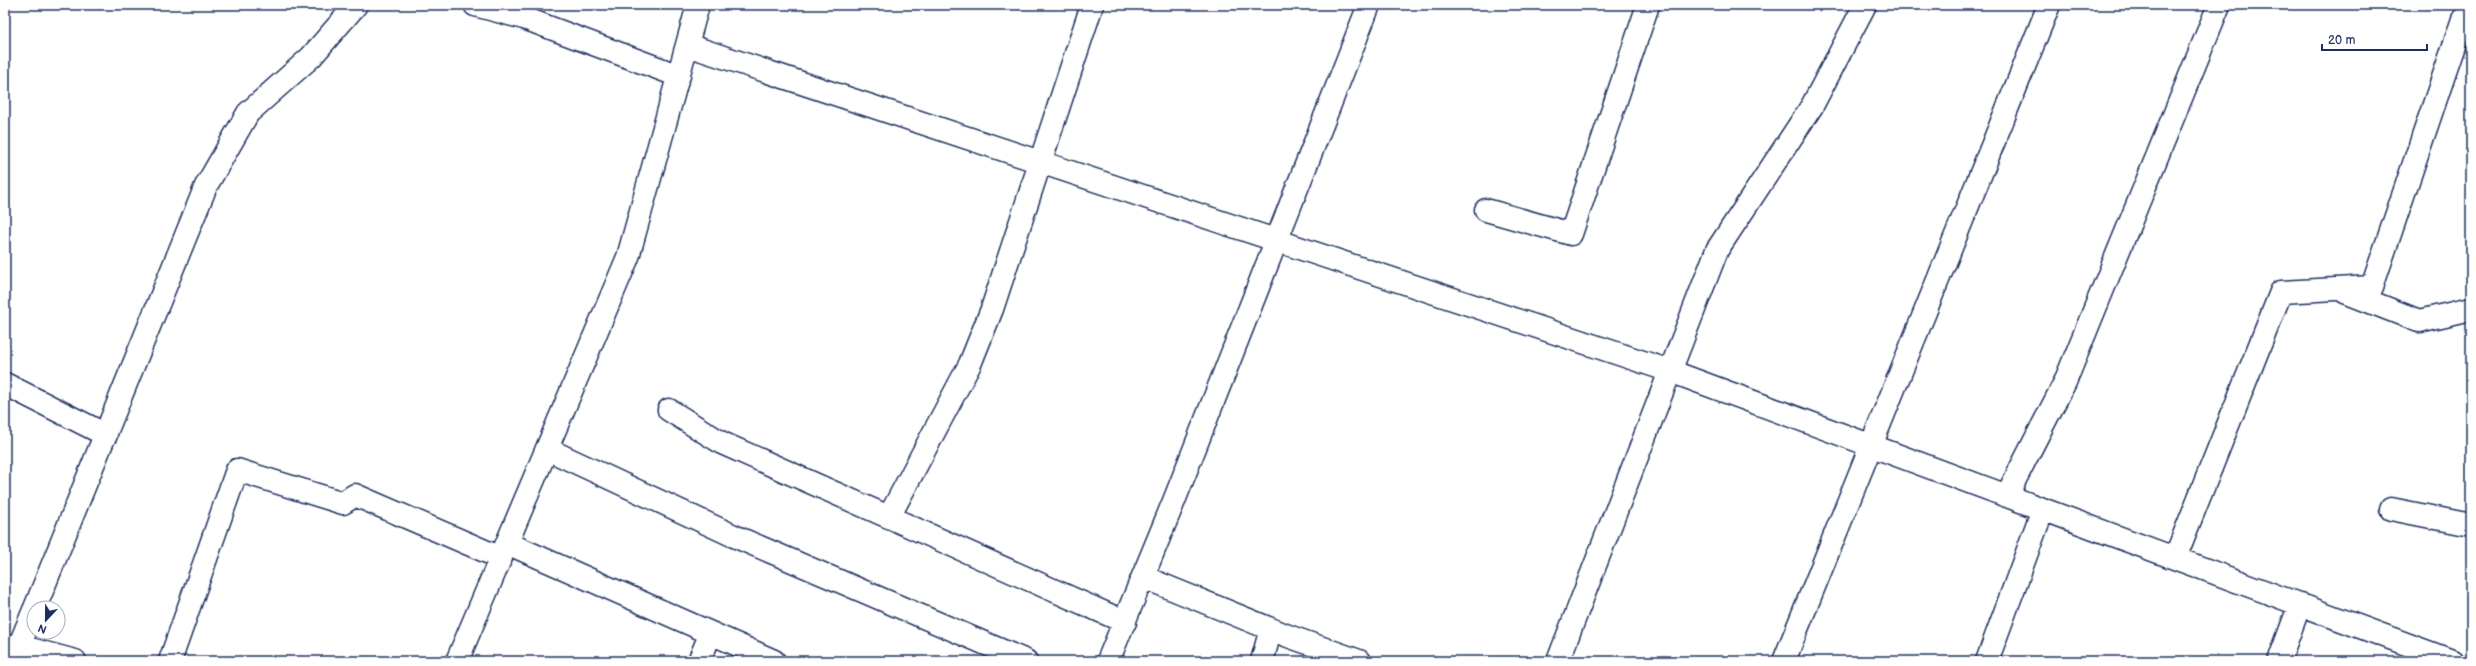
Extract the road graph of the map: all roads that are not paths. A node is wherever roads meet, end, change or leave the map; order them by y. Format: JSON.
{"nodes":[{"id":1,"x":356,"y":5,"type":"edge"},
{"id":2,"x":475,"y":5,"type":"edge"},
{"id":3,"x":698,"y":5,"type":"edge"},
{"id":4,"x":1092,"y":5,"type":"edge"},
{"id":5,"x":1369,"y":5,"type":"edge"},
{"id":6,"x":1648,"y":5,"type":"edge"},
{"id":7,"x":1865,"y":5,"type":"edge"},
{"id":8,"x":2049,"y":5,"type":"edge"},
{"id":9,"x":2219,"y":5,"type":"edge"},
{"id":10,"x":2471,"y":14,"type":"edge"},
{"id":11,"x":687,"y":45,"type":"junction"},
{"id":12,"x":678,"y":76,"type":"junction"},
{"id":13,"x":1040,"y":162,"type":"junction"},
{"id":14,"x":1486,"y":210,"type":"dead end"},
{"id":15,"x":1277,"y":240,"type":"junction"},
{"id":16,"x":2339,"y":289,"type":"junction"},
{"id":17,"x":2471,"y":309,"type":"edge"},
{"id":18,"x":1670,"y":371,"type":"junction"},
{"id":19,"x":5,"y":384,"type":"edge"},
{"id":20,"x":669,"y":410,"type":"dead end"},
{"id":21,"x":106,"y":435,"type":"junction"},
{"id":22,"x":1872,"y":445,"type":"junction"},
{"id":23,"x":547,"y":448,"type":"junction"},
{"id":24,"x":2007,"y":495,"type":"junction"},
{"id":25,"x":2043,"y":509,"type":"junction"},
{"id":26,"x":2391,"y":509,"type":"dead end"},
{"id":27,"x":889,"y":517,"type":"junction"},
{"id":28,"x":2471,"y":525,"type":"edge"},
{"id":29,"x":504,"y":550,"type":"junction"},
{"id":30,"x":2175,"y":558,"type":"junction"},
{"id":31,"x":1143,"y":577,"type":"junction"},
{"id":32,"x":38,"y":600,"type":"edge"},
{"id":33,"x":2300,"y":604,"type":"junction"},
{"id":34,"x":1125,"y":622,"type":"junction"},
{"id":35,"x":26,"y":629,"type":"edge"},
{"id":36,"x":1271,"y":629,"type":"junction"},
{"id":37,"x":711,"y":633,"type":"junction"},
{"id":38,"x":16,"y":654,"type":"edge"},
{"id":39,"x":75,"y":661,"type":"edge"},
{"id":40,"x":170,"y":661,"type":"edge"},
{"id":41,"x":457,"y":661,"type":"edge"},
{"id":42,"x":699,"y":661,"type":"edge"},
{"id":43,"x":774,"y":661,"type":"edge"},
{"id":44,"x":1026,"y":661,"type":"edge"},
{"id":45,"x":1108,"y":661,"type":"edge"},
{"id":46,"x":1262,"y":661,"type":"edge"},
{"id":47,"x":1359,"y":661,"type":"edge"},
{"id":48,"x":1558,"y":661,"type":"edge"},
{"id":49,"x":1784,"y":661,"type":"edge"},
{"id":50,"x":1987,"y":661,"type":"edge"},
{"id":51,"x":2279,"y":661,"type":"edge"},
{"id":52,"x":2452,"y":661,"type":"edge"}],
"edges":[{"from":1,"to":21,"type":"street"},
{"from":2,"to":12,"type":"street"},
{"from":3,"to":11,"type":"street"},
{"from":4,"to":13,"type":"street"},
{"from":5,"to":15,"type":"street"},
{"from":6,"to":14,"type":"street"},
{"from":7,"to":18,"type":"street"},
{"from":8,"to":22,"type":"street"},
{"from":9,"to":24,"type":"street"},
{"from":10,"to":16,"type":"street"},
{"from":11,"to":12,"type":"street"},
{"from":11,"to":13,"type":"street"},
{"from":12,"to":23,"type":"street"},
{"from":13,"to":15,"type":"street"},
{"from":13,"to":27,"type":"street"},
{"from":15,"to":18,"type":"street"},
{"from":15,"to":31,"type":"street"},
{"from":16,"to":17,"type":"street"},
{"from":16,"to":30,"type":"street"},
{"from":18,"to":22,"type":"street"},
{"from":18,"to":48,"type":"street"},
{"from":19,"to":21,"type":"street"},
{"from":20,"to":27,"type":"street"},
{"from":21,"to":32,"type":"street"},
{"from":22,"to":24,"type":"street"},
{"from":22,"to":49,"type":"street"},
{"from":23,"to":29,"type":"street"},
{"from":23,"to":44,"type":"street"},
{"from":24,"to":25,"type":"street"},
{"from":25,"to":30,"type":"street"},
{"from":25,"to":50,"type":"street"},
{"from":26,"to":28,"type":"street"},
{"from":27,"to":34,"type":"street"},
{"from":29,"to":37,"type":"street"},
{"from":29,"to":40,"type":"street"},
{"from":29,"to":41,"type":"street"},
{"from":30,"to":33,"type":"street"},
{"from":31,"to":34,"type":"street"},
{"from":31,"to":36,"type":"street"},
{"from":33,"to":51,"type":"street"},
{"from":33,"to":52,"type":"street"},
{"from":34,"to":45,"type":"street"},
{"from":35,"to":38,"type":"street"},
{"from":36,"to":46,"type":"street"},
{"from":36,"to":47,"type":"street"},
{"from":37,"to":42,"type":"street"},
{"from":37,"to":43,"type":"street"},
{"from":38,"to":39,"type":"street"}]}
